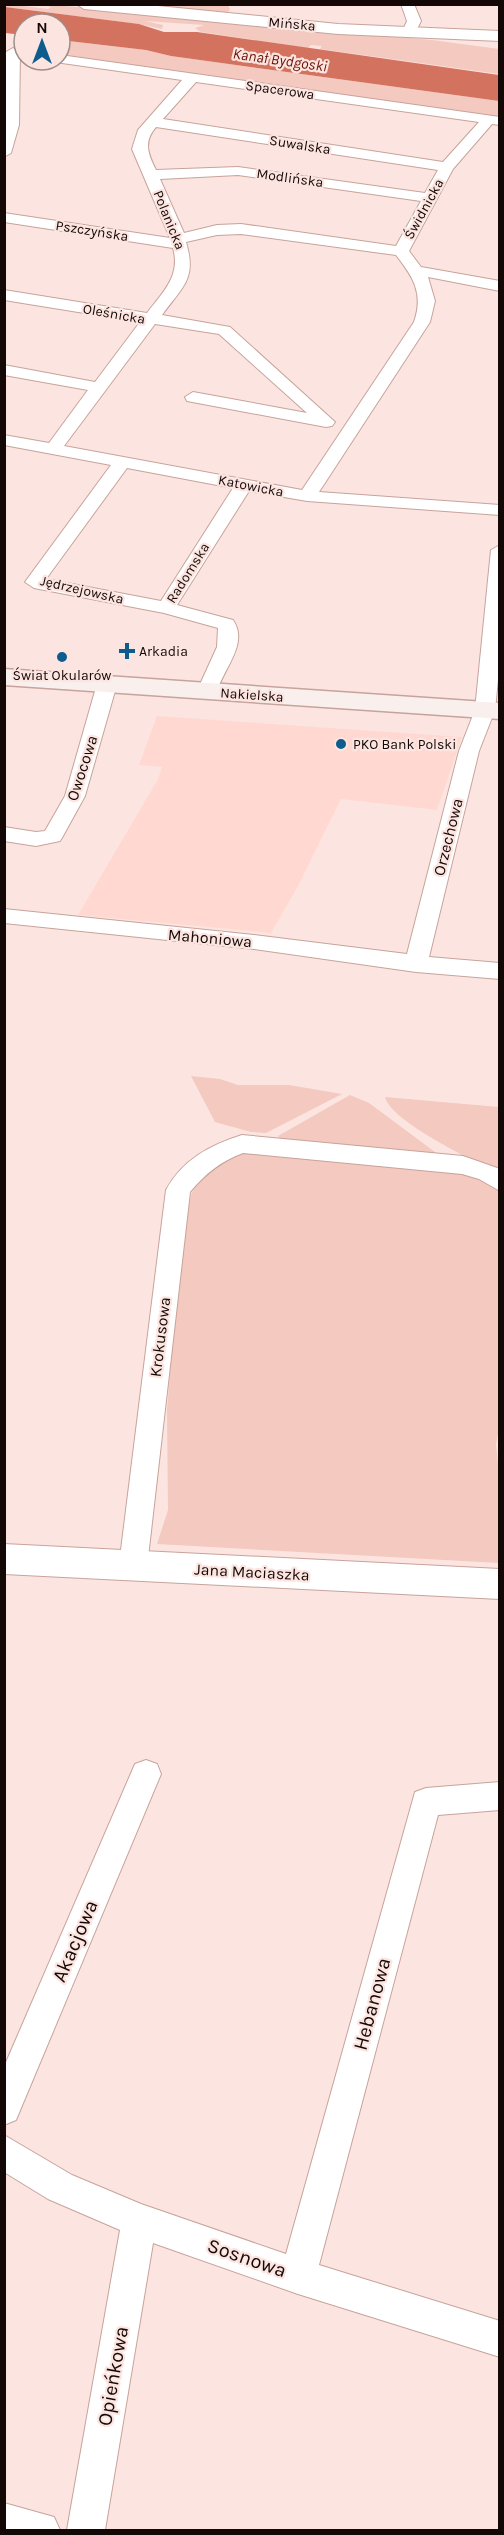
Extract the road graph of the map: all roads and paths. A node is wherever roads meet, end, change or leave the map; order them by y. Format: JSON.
{"nodes":[{"id":1,"x":84,"y":4,"type":"edge"},
{"id":2,"x":407,"y":4,"type":"edge"},
{"id":3,"x":409,"y":33,"type":"junction"},
{"id":4,"x":500,"y":36,"type":"edge"},
{"id":5,"x":72,"y":61,"type":"edge"},
{"id":6,"x":14,"y":72,"type":"edge"},
{"id":7,"x":192,"y":78,"type":"junction"},
{"id":8,"x":494,"y":120,"type":"edge"},
{"id":9,"x":152,"y":122,"type":"junction"},
{"id":10,"x":4,"y":153,"type":"edge"},
{"id":11,"x":447,"y":167,"type":"junction"},
{"id":12,"x":150,"y":175,"type":"junction"},
{"id":13,"x":430,"y":198,"type":"junction"},
{"id":14,"x":4,"y":217,"type":"edge"},
{"id":15,"x":173,"y":223,"type":"junction"},
{"id":16,"x":206,"y":232,"type":"junction"},
{"id":17,"x":178,"y":242,"type":"junction"},
{"id":18,"x":401,"y":251,"type":"junction"},
{"id":19,"x":415,"y":271,"type":"junction"},
{"id":20,"x":500,"y":286,"type":"edge"},
{"id":21,"x":4,"y":295,"type":"edge"},
{"id":22,"x":149,"y":320,"type":"junction"},
{"id":23,"x":4,"y":370,"type":"edge"},
{"id":24,"x":98,"y":387,"type":"junction"},
{"id":25,"x":193,"y":397,"type":"dead end"},
{"id":26,"x":322,"y":422,"type":"junction"},
{"id":27,"x":350,"y":427,"type":"junction"},
{"id":28,"x":4,"y":440,"type":"edge"},
{"id":29,"x":53,"y":449,"type":"junction"},
{"id":30,"x":122,"y":462,"type":"junction"},
{"id":31,"x":244,"y":484,"type":"junction"},
{"id":32,"x":307,"y":496,"type":"junction"},
{"id":33,"x":500,"y":510,"type":"edge"},
{"id":34,"x":500,"y":550,"type":"edge"},
{"id":35,"x":166,"y":608,"type":"junction"},
{"id":36,"x":4,"y":677,"type":"edge"},
{"id":37,"x":107,"y":684,"type":"junction"},
{"id":38,"x":207,"y":692,"type":"junction"},
{"id":39,"x":492,"y":711,"type":"edge"},
{"id":40,"x":4,"y":834,"type":"edge"},
{"id":41,"x":4,"y":916,"type":"edge"},
{"id":42,"x":416,"y":964,"type":"junction"},
{"id":43,"x":500,"y":971,"type":"edge"},
{"id":44,"x":500,"y":1182,"type":"edge"},
{"id":45,"x":4,"y":1559,"type":"edge"},
{"id":46,"x":133,"y":1566,"type":"junction"},
{"id":47,"x":500,"y":1584,"type":"edge"},
{"id":48,"x":147,"y":1774,"type":"dead end"},
{"id":49,"x":500,"y":1796,"type":"edge"},
{"id":50,"x":4,"y":2108,"type":"edge"},
{"id":51,"x":4,"y":2152,"type":"edge"},
{"id":52,"x":140,"y":2221,"type":"junction"},
{"id":53,"x":298,"y":2276,"type":"junction"},
{"id":54,"x":500,"y":2339,"type":"edge"},
{"id":55,"x":4,"y":2522,"type":"edge"},
{"id":56,"x":41,"y":2530,"type":"edge"},
{"id":57,"x":86,"y":2530,"type":"edge"}],
"edges":[{"from":1,"to":3,"type":"street","name":"Mińska"},
{"from":2,"to":3,"type":"street"},
{"from":3,"to":4,"type":"street","name":"Mińska"},
{"from":5,"to":7,"type":"street","name":"Spacerowa"},
{"from":6,"to":10,"type":"street"},
{"from":7,"to":8,"type":"street","name":"Spacerowa"},
{"from":7,"to":9,"type":"street","name":"Polanicka"},
{"from":8,"to":11,"type":"street","name":"Świdnicka"},
{"from":9,"to":11,"type":"street","name":"Suwalska"},
{"from":9,"to":12,"type":"street","name":"Polanicka"},
{"from":11,"to":13,"type":"street","name":"Świdnicka"},
{"from":12,"to":13,"type":"street","name":"Modlińska"},
{"from":12,"to":15,"type":"street","name":"Polanicka"},
{"from":13,"to":18,"type":"street","name":"Świdnicka"},
{"from":14,"to":17,"type":"street","name":"Pszczyńska"},
{"from":15,"to":16,"type":"street"},
{"from":15,"to":17,"type":"street","name":"Polanicka"},
{"from":16,"to":17,"type":"street"},
{"from":16,"to":18,"type":"street"},
{"from":17,"to":22,"type":"street","name":"Polanicka"},
{"from":18,"to":19,"type":"street","name":"Świdnicka"},
{"from":19,"to":20,"type":"street"},
{"from":19,"to":27,"type":"street","name":"Świdnicka"},
{"from":21,"to":22,"type":"street","name":"Oleśnicka"},
{"from":22,"to":24,"type":"street","name":"Polanicka"},
{"from":22,"to":26,"type":"street","name":"Oleśnicka"},
{"from":23,"to":24,"type":"street"},
{"from":24,"to":29,"type":"street","name":"Polanicka"},
{"from":25,"to":26,"type":"street"},
{"from":26,"to":27,"type":"street"},
{"from":27,"to":32,"type":"street","name":"Świdnicka"},
{"from":28,"to":29,"type":"street","name":"Katowicka"},
{"from":29,"to":30,"type":"street","name":"Katowicka"},
{"from":30,"to":31,"type":"street","name":"Katowicka"},
{"from":30,"to":35,"type":"street","name":"Jędrzejowska"},
{"from":31,"to":32,"type":"street","name":"Katowicka"},
{"from":31,"to":35,"type":"street","name":"Radomska"},
{"from":32,"to":33,"type":"street","name":"Katowicka"},
{"from":34,"to":39,"type":"street","name":"Orzechowa"},
{"from":35,"to":38,"type":"street","name":"Radomska"},
{"from":36,"to":37,"type":"main road","name":"Nakielska"},
{"from":37,"to":38,"type":"main road","name":"Nakielska"},
{"from":37,"to":40,"type":"street","name":"Owocowa"},
{"from":38,"to":39,"type":"main road","name":"Nakielska"},
{"from":39,"to":42,"type":"street","name":"Orzechowa"},
{"from":41,"to":42,"type":"street","name":"Mahoniowa"},
{"from":42,"to":43,"type":"street","name":"Mahoniowa"},
{"from":44,"to":46,"type":"street","name":"Krokusowa"},
{"from":45,"to":46,"type":"street","name":"Jana Maciaszka"},
{"from":46,"to":47,"type":"street","name":"Jana Maciaszka"},
{"from":48,"to":50,"type":"street","name":"Akacjowa"},
{"from":49,"to":53,"type":"street","name":"Hebanowa"},
{"from":51,"to":52,"type":"street","name":"Sosnowa"},
{"from":52,"to":53,"type":"street","name":"Sosnowa"},
{"from":52,"to":57,"type":"street","name":"Opieńkowa"},
{"from":53,"to":54,"type":"street","name":"Sosnowa"},
{"from":55,"to":56,"type":"street"}]}
